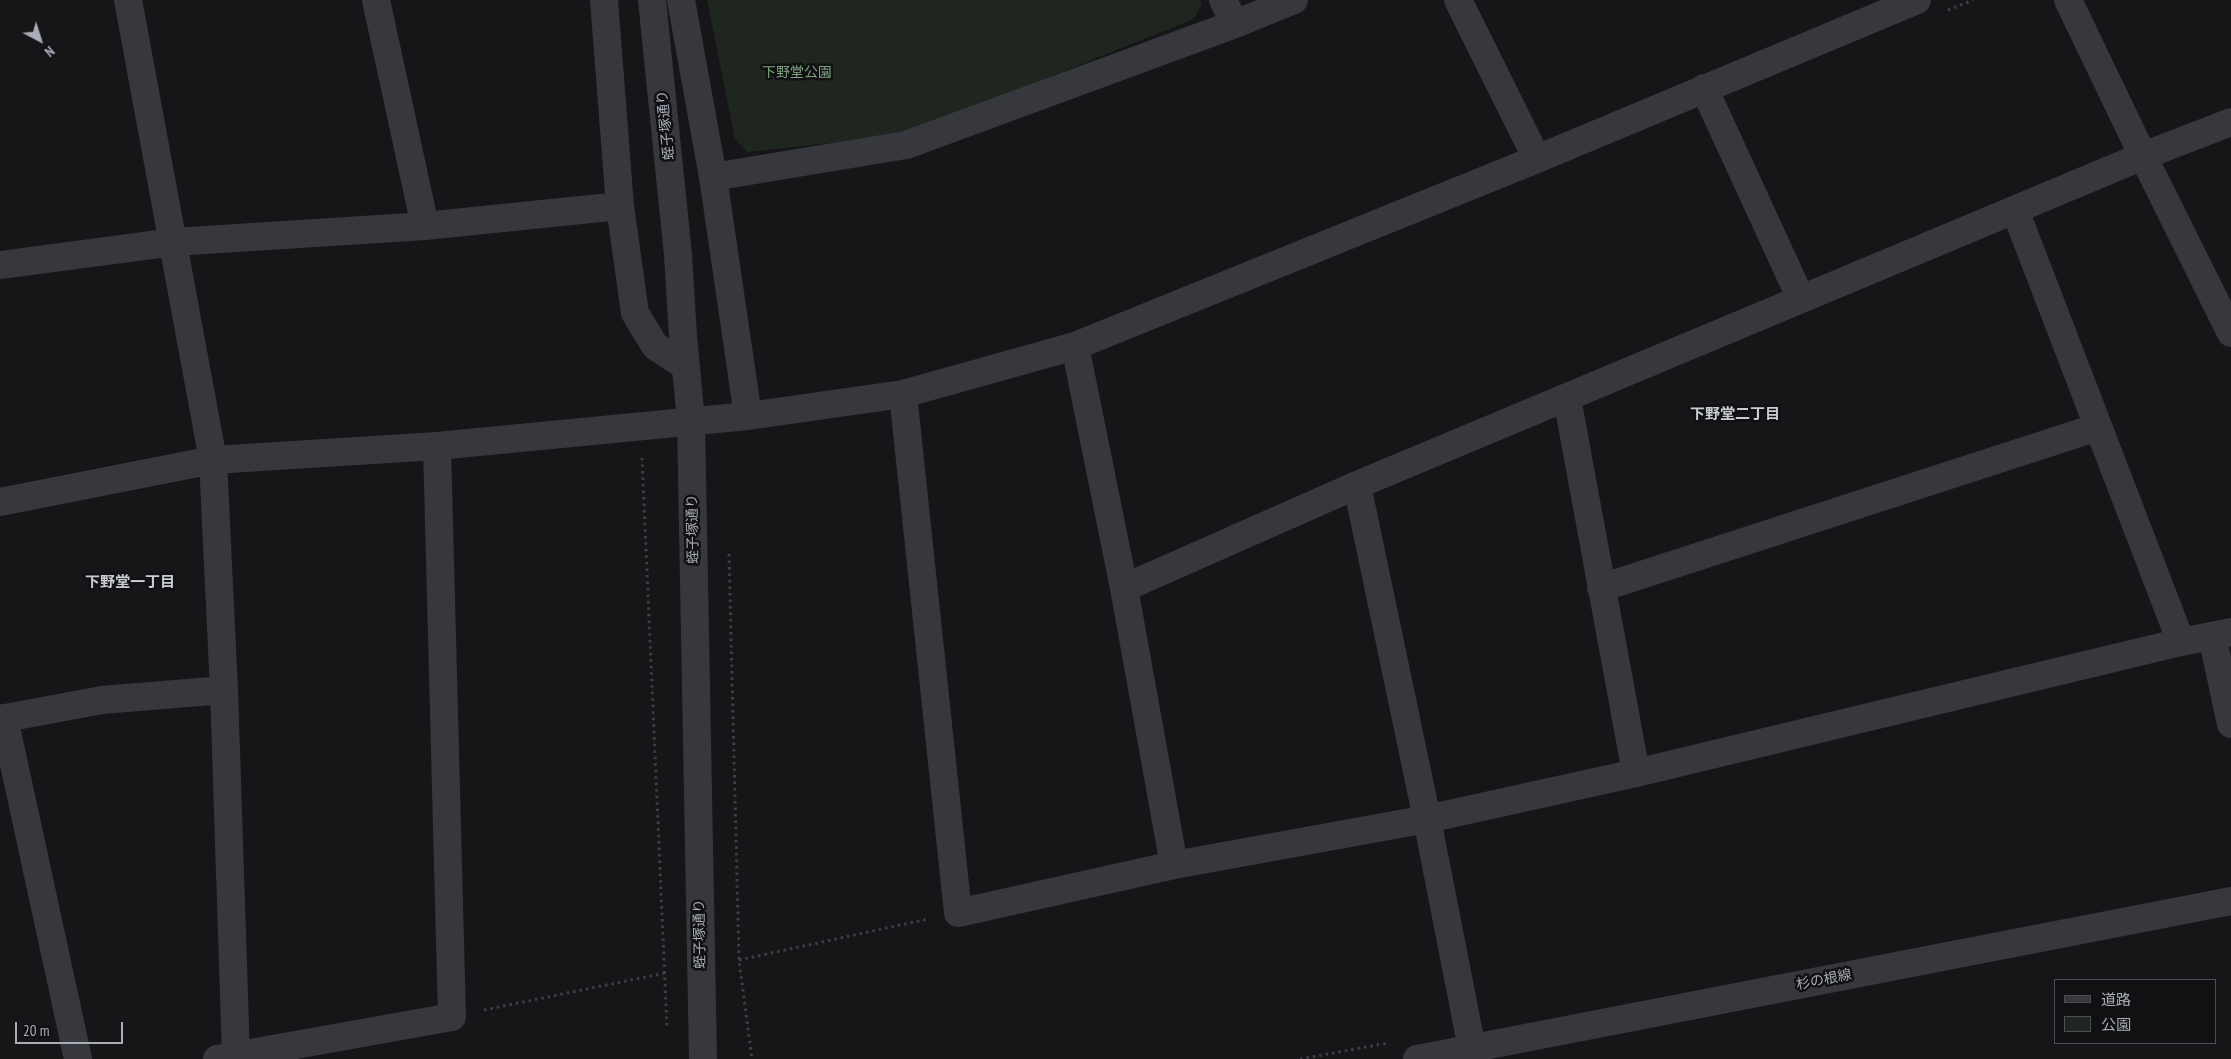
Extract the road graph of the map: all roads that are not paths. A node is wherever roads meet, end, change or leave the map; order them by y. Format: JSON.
{"nodes":[{"id":1,"x":128,"y":0,"type":"edge"},
{"id":2,"x":376,"y":0,"type":"edge"},
{"id":3,"x":604,"y":0,"type":"edge"},
{"id":4,"x":652,"y":0,"type":"edge"},
{"id":5,"x":681,"y":0,"type":"edge"},
{"id":6,"x":1294,"y":0,"type":"edge"},
{"id":7,"x":1458,"y":0,"type":"edge"},
{"id":8,"x":1917,"y":0,"type":"edge"},
{"id":9,"x":2068,"y":0,"type":"edge"},
{"id":10,"x":1229,"y":12,"type":"edge"},
{"id":11,"x":1704,"y":88,"type":"junction"},
{"id":12,"x":2231,"y":122,"type":"edge"},
{"id":13,"x":2143,"y":156,"type":"junction"},
{"id":14,"x":1537,"y":159,"type":"junction"},
{"id":15,"x":713,"y":177,"type":"junction"},
{"id":16,"x":620,"y":206,"type":"junction"},
{"id":17,"x":2015,"y":210,"type":"junction"},
{"id":18,"x":425,"y":226,"type":"junction"},
{"id":19,"x":174,"y":242,"type":"junction"},
{"id":20,"x":0,"y":265,"type":"edge"},
{"id":21,"x":1801,"y":299,"type":"junction"},
{"id":22,"x":2231,"y":333,"type":"edge"},
{"id":23,"x":1075,"y":346,"type":"junction"},
{"id":24,"x":685,"y":366,"type":"junction"},
{"id":25,"x":903,"y":394,"type":"junction"},
{"id":26,"x":1567,"y":398,"type":"junction"},
{"id":27,"x":748,"y":416,"type":"junction"},
{"id":28,"x":691,"y":421,"type":"junction"},
{"id":29,"x":2098,"y":428,"type":"junction"},
{"id":30,"x":436,"y":446,"type":"junction"},
{"id":31,"x":213,"y":460,"type":"junction"},
{"id":32,"x":1357,"y":484,"type":"junction"},
{"id":33,"x":0,"y":502,"type":"edge"},
{"id":34,"x":1124,"y":588,"type":"junction"},
{"id":35,"x":1601,"y":588,"type":"junction"},
{"id":36,"x":2221,"y":634,"type":"edge"},
{"id":37,"x":2180,"y":642,"type":"junction"},
{"id":38,"x":224,"y":690,"type":"junction"},
{"id":39,"x":2,"y":718,"type":"edge"},
{"id":40,"x":2231,"y":724,"type":"edge"},
{"id":41,"x":1636,"y":773,"type":"junction"},
{"id":42,"x":1427,"y":818,"type":"junction"},
{"id":43,"x":1174,"y":866,"type":"junction"},
{"id":44,"x":2231,"y":901,"type":"edge"},
{"id":45,"x":1473,"y":1054,"type":"edge"},
{"id":46,"x":226,"y":1057,"type":"edge"},
{"id":47,"x":78,"y":1059,"type":"edge"},
{"id":48,"x":703,"y":1059,"type":"edge"},
{"id":49,"x":1417,"y":1059,"type":"edge"}],
"edges":[{"from":1,"to":19,"type":"street"},
{"from":2,"to":18,"type":"street"},
{"from":3,"to":16,"type":"street"},
{"from":4,"to":24,"type":"street","name":"蛭子塚通り"},
{"from":5,"to":15,"type":"street"},
{"from":6,"to":10,"type":"street"},
{"from":7,"to":14,"type":"street"},
{"from":8,"to":11,"type":"street"},
{"from":9,"to":13,"type":"street"},
{"from":10,"to":15,"type":"street"},
{"from":11,"to":14,"type":"street"},
{"from":11,"to":21,"type":"street"},
{"from":12,"to":13,"type":"street"},
{"from":13,"to":17,"type":"street"},
{"from":13,"to":22,"type":"street"},
{"from":14,"to":23,"type":"street"},
{"from":15,"to":27,"type":"street"},
{"from":16,"to":18,"type":"street"},
{"from":16,"to":24,"type":"street"},
{"from":17,"to":21,"type":"street"},
{"from":17,"to":29,"type":"street"},
{"from":18,"to":19,"type":"street"},
{"from":19,"to":20,"type":"street"},
{"from":19,"to":31,"type":"street"},
{"from":21,"to":26,"type":"street"},
{"from":23,"to":25,"type":"street"},
{"from":23,"to":34,"type":"street"},
{"from":24,"to":28,"type":"street","name":"蛭子塚通り"},
{"from":25,"to":27,"type":"street"},
{"from":25,"to":43,"type":"street"},
{"from":26,"to":32,"type":"street"},
{"from":26,"to":35,"type":"street"},
{"from":27,"to":28,"type":"street"},
{"from":28,"to":30,"type":"street"},
{"from":28,"to":48,"type":"street","name":"蛭子塚通り"},
{"from":29,"to":35,"type":"street"},
{"from":29,"to":37,"type":"street"},
{"from":30,"to":31,"type":"street"},
{"from":30,"to":46,"type":"street"},
{"from":31,"to":33,"type":"street"},
{"from":31,"to":38,"type":"street"},
{"from":32,"to":34,"type":"street"},
{"from":32,"to":42,"type":"street"},
{"from":34,"to":43,"type":"street"},
{"from":35,"to":41,"type":"street"},
{"from":36,"to":37,"type":"street"},
{"from":36,"to":40,"type":"street"},
{"from":37,"to":41,"type":"street"},
{"from":38,"to":39,"type":"street"},
{"from":38,"to":46,"type":"street"},
{"from":39,"to":47,"type":"street"},
{"from":41,"to":42,"type":"street"},
{"from":42,"to":43,"type":"street"},
{"from":42,"to":45,"type":"street"},
{"from":44,"to":45,"type":"street","name":"杉の根線"},
{"from":45,"to":49,"type":"street","name":"杉の根線"}]}
